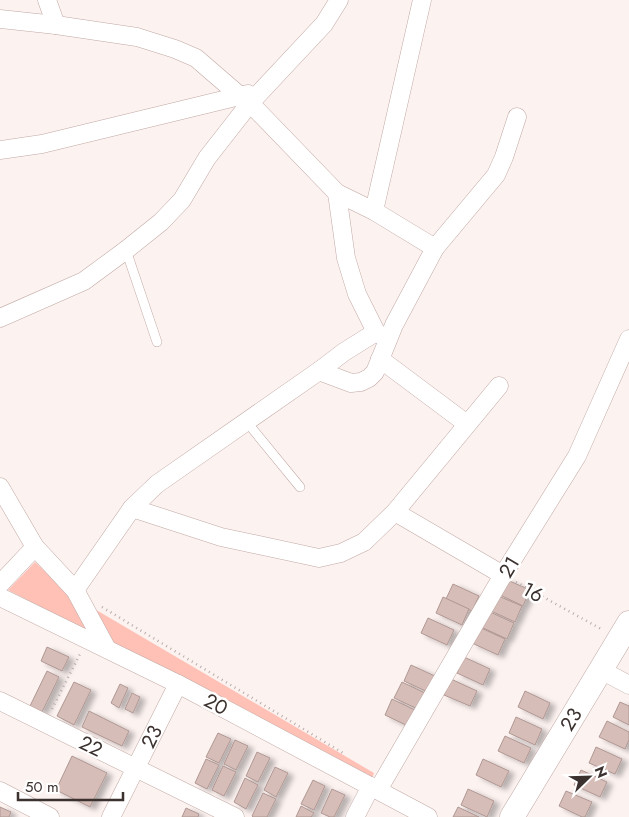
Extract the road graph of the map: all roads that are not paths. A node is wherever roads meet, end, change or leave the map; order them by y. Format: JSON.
{"nodes":[{"id":1,"x":47,"y":0,"type":"edge"},
{"id":2,"x":339,"y":0,"type":"edge"},
{"id":3,"x":422,"y":0,"type":"edge"},
{"id":4,"x":0,"y":19,"type":"edge"},
{"id":5,"x":56,"y":24,"type":"junction"},
{"id":6,"x":250,"y":97,"type":"junction"},
{"id":7,"x":517,"y":118,"type":"dead end"},
{"id":8,"x":0,"y":150,"type":"edge"},
{"id":9,"x":337,"y":193,"type":"junction"},
{"id":10,"x":374,"y":211,"type":"junction"},
{"id":11,"x":435,"y":248,"type":"junction"},
{"id":12,"x":126,"y":250,"type":"junction"},
{"id":13,"x":0,"y":318,"type":"edge"},
{"id":14,"x":382,"y":337,"type":"junction"},
{"id":15,"x":629,"y":339,"type":"edge"},
{"id":16,"x":157,"y":342,"type":"dead end"},
{"id":17,"x":380,"y":359,"type":"junction"},
{"id":18,"x":319,"y":371,"type":"junction"},
{"id":19,"x":499,"y":386,"type":"dead end"},
{"id":20,"x":246,"y":422,"type":"junction"},
{"id":21,"x":467,"y":424,"type":"junction"},
{"id":22,"x":0,"y":487,"type":"edge"},
{"id":23,"x":300,"y":487,"type":"dead end"},
{"id":24,"x":132,"y":508,"type":"junction"},
{"id":25,"x":395,"y":512,"type":"junction"},
{"id":26,"x":35,"y":547,"type":"junction"},
{"id":27,"x":503,"y":575,"type":"junction"},
{"id":28,"x":0,"y":584,"type":"edge"},
{"id":29,"x":75,"y":590,"type":"junction"},
{"id":30,"x":0,"y":597,"type":"edge"},
{"id":31,"x":624,"y":631,"type":"edge"},
{"id":32,"x":107,"y":649,"type":"junction"},
{"id":33,"x":601,"y":670,"type":"junction"},
{"id":34,"x":178,"y":684,"type":"junction"},
{"id":35,"x":629,"y":686,"type":"edge"},
{"id":36,"x":0,"y":701,"type":"edge"},
{"id":37,"x":136,"y":768,"type":"junction"},
{"id":38,"x":375,"y":788,"type":"junction"},
{"id":39,"x":0,"y":791,"type":"edge"},
{"id":40,"x":50,"y":817,"type":"edge"},
{"id":41,"x":111,"y":817,"type":"edge"},
{"id":42,"x":235,"y":817,"type":"edge"},
{"id":43,"x":355,"y":817,"type":"edge"},
{"id":44,"x":428,"y":817,"type":"edge"},
{"id":45,"x":512,"y":817,"type":"edge"}],
"edges":[{"from":1,"to":5,"type":"street"},
{"from":2,"to":6,"type":"street"},
{"from":3,"to":10,"type":"street"},
{"from":4,"to":5,"type":"street"},
{"from":5,"to":6,"type":"street"},
{"from":6,"to":8,"type":"street"},
{"from":6,"to":9,"type":"street"},
{"from":6,"to":12,"type":"street"},
{"from":7,"to":11,"type":"street"},
{"from":9,"to":10,"type":"street"},
{"from":9,"to":14,"type":"street"},
{"from":10,"to":11,"type":"street"},
{"from":11,"to":14,"type":"street"},
{"from":12,"to":13,"type":"street"},
{"from":12,"to":16,"type":"lane"},
{"from":14,"to":17,"type":"street"},
{"from":14,"to":18,"type":"street"},
{"from":15,"to":27,"type":"street","name":"21"},
{"from":17,"to":18,"type":"street"},
{"from":17,"to":21,"type":"street"},
{"from":18,"to":20,"type":"street"},
{"from":19,"to":21,"type":"street"},
{"from":20,"to":23,"type":"lane"},
{"from":20,"to":24,"type":"street"},
{"from":21,"to":25,"type":"street"},
{"from":22,"to":26,"type":"street"},
{"from":24,"to":25,"type":"street"},
{"from":24,"to":29,"type":"street"},
{"from":25,"to":27,"type":"street","name":"16"},
{"from":26,"to":28,"type":"street"},
{"from":26,"to":29,"type":"street"},
{"from":27,"to":38,"type":"street","name":"21"},
{"from":29,"to":32,"type":"street"},
{"from":30,"to":32,"type":"street","name":"20"},
{"from":31,"to":33,"type":"street","name":"23"},
{"from":32,"to":34,"type":"street","name":"20"},
{"from":33,"to":35,"type":"street"},
{"from":33,"to":45,"type":"street","name":"23"},
{"from":34,"to":37,"type":"street","name":"23"},
{"from":34,"to":38,"type":"street","name":"20"},
{"from":36,"to":37,"type":"street","name":"22"},
{"from":37,"to":41,"type":"street","name":"23"},
{"from":37,"to":42,"type":"street","name":"22"},
{"from":38,"to":43,"type":"street","name":"21"},
{"from":38,"to":44,"type":"street","name":"20"},
{"from":39,"to":40,"type":"street"}]}
